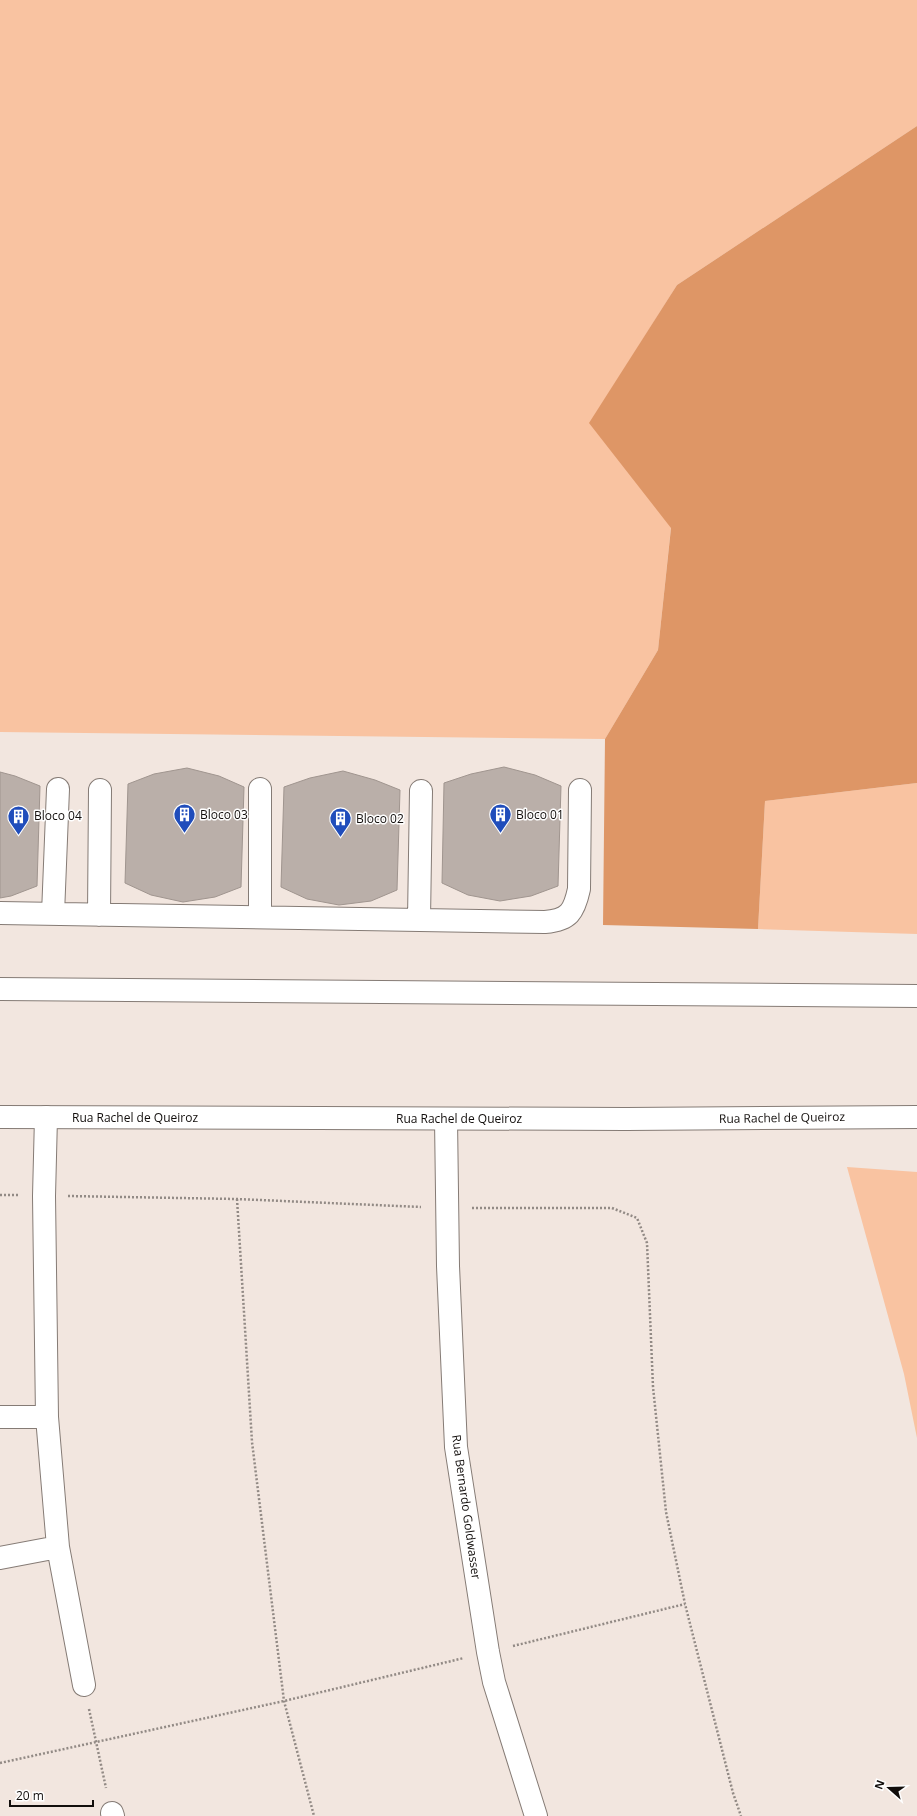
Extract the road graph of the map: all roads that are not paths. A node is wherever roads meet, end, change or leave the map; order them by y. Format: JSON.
{"nodes":[{"id":1,"x":58,"y":789,"type":"dead end"},
{"id":2,"x":100,"y":790,"type":"dead end"},
{"id":3,"x":260,"y":790,"type":"dead end"},
{"id":4,"x":580,"y":790,"type":"dead end"},
{"id":5,"x":421,"y":791,"type":"dead end"},
{"id":6,"x":0,"y":913,"type":"edge"},
{"id":7,"x":53,"y":914,"type":"junction"},
{"id":8,"x":99,"y":915,"type":"junction"},
{"id":9,"x":260,"y":917,"type":"junction"},
{"id":10,"x":419,"y":919,"type":"junction"},
{"id":11,"x":0,"y":990,"type":"edge"},
{"id":12,"x":917,"y":996,"type":"edge"},
{"id":13,"x":0,"y":1117,"type":"edge"},
{"id":14,"x":46,"y":1117,"type":"junction"},
{"id":15,"x":917,"y":1117,"type":"edge"},
{"id":16,"x":446,"y":1119,"type":"junction"},
{"id":17,"x":0,"y":1417,"type":"edge"},
{"id":18,"x":47,"y":1417,"type":"junction"},
{"id":19,"x":58,"y":1547,"type":"junction"},
{"id":20,"x":0,"y":1558,"type":"edge"},
{"id":21,"x":84,"y":1685,"type":"dead end"},
{"id":22,"x":536,"y":1816,"type":"edge"}],
"edges":[{"from":1,"to":7,"type":"street"},
{"from":2,"to":8,"type":"street"},
{"from":3,"to":9,"type":"street"},
{"from":4,"to":10,"type":"street"},
{"from":5,"to":10,"type":"street"},
{"from":6,"to":7,"type":"street"},
{"from":7,"to":8,"type":"street"},
{"from":8,"to":9,"type":"street"},
{"from":9,"to":10,"type":"street"},
{"from":11,"to":12,"type":"street"},
{"from":13,"to":14,"type":"street","name":"Rua Rachel de Queiroz"},
{"from":14,"to":16,"type":"street","name":"Rua Rachel de Queiroz"},
{"from":14,"to":18,"type":"street"},
{"from":15,"to":16,"type":"street","name":"Rua Rachel de Queiroz"},
{"from":16,"to":22,"type":"street","name":"Rua Bernardo Goldwasser"},
{"from":17,"to":18,"type":"street"},
{"from":18,"to":19,"type":"street"},
{"from":19,"to":20,"type":"street"},
{"from":19,"to":21,"type":"street"}]}
